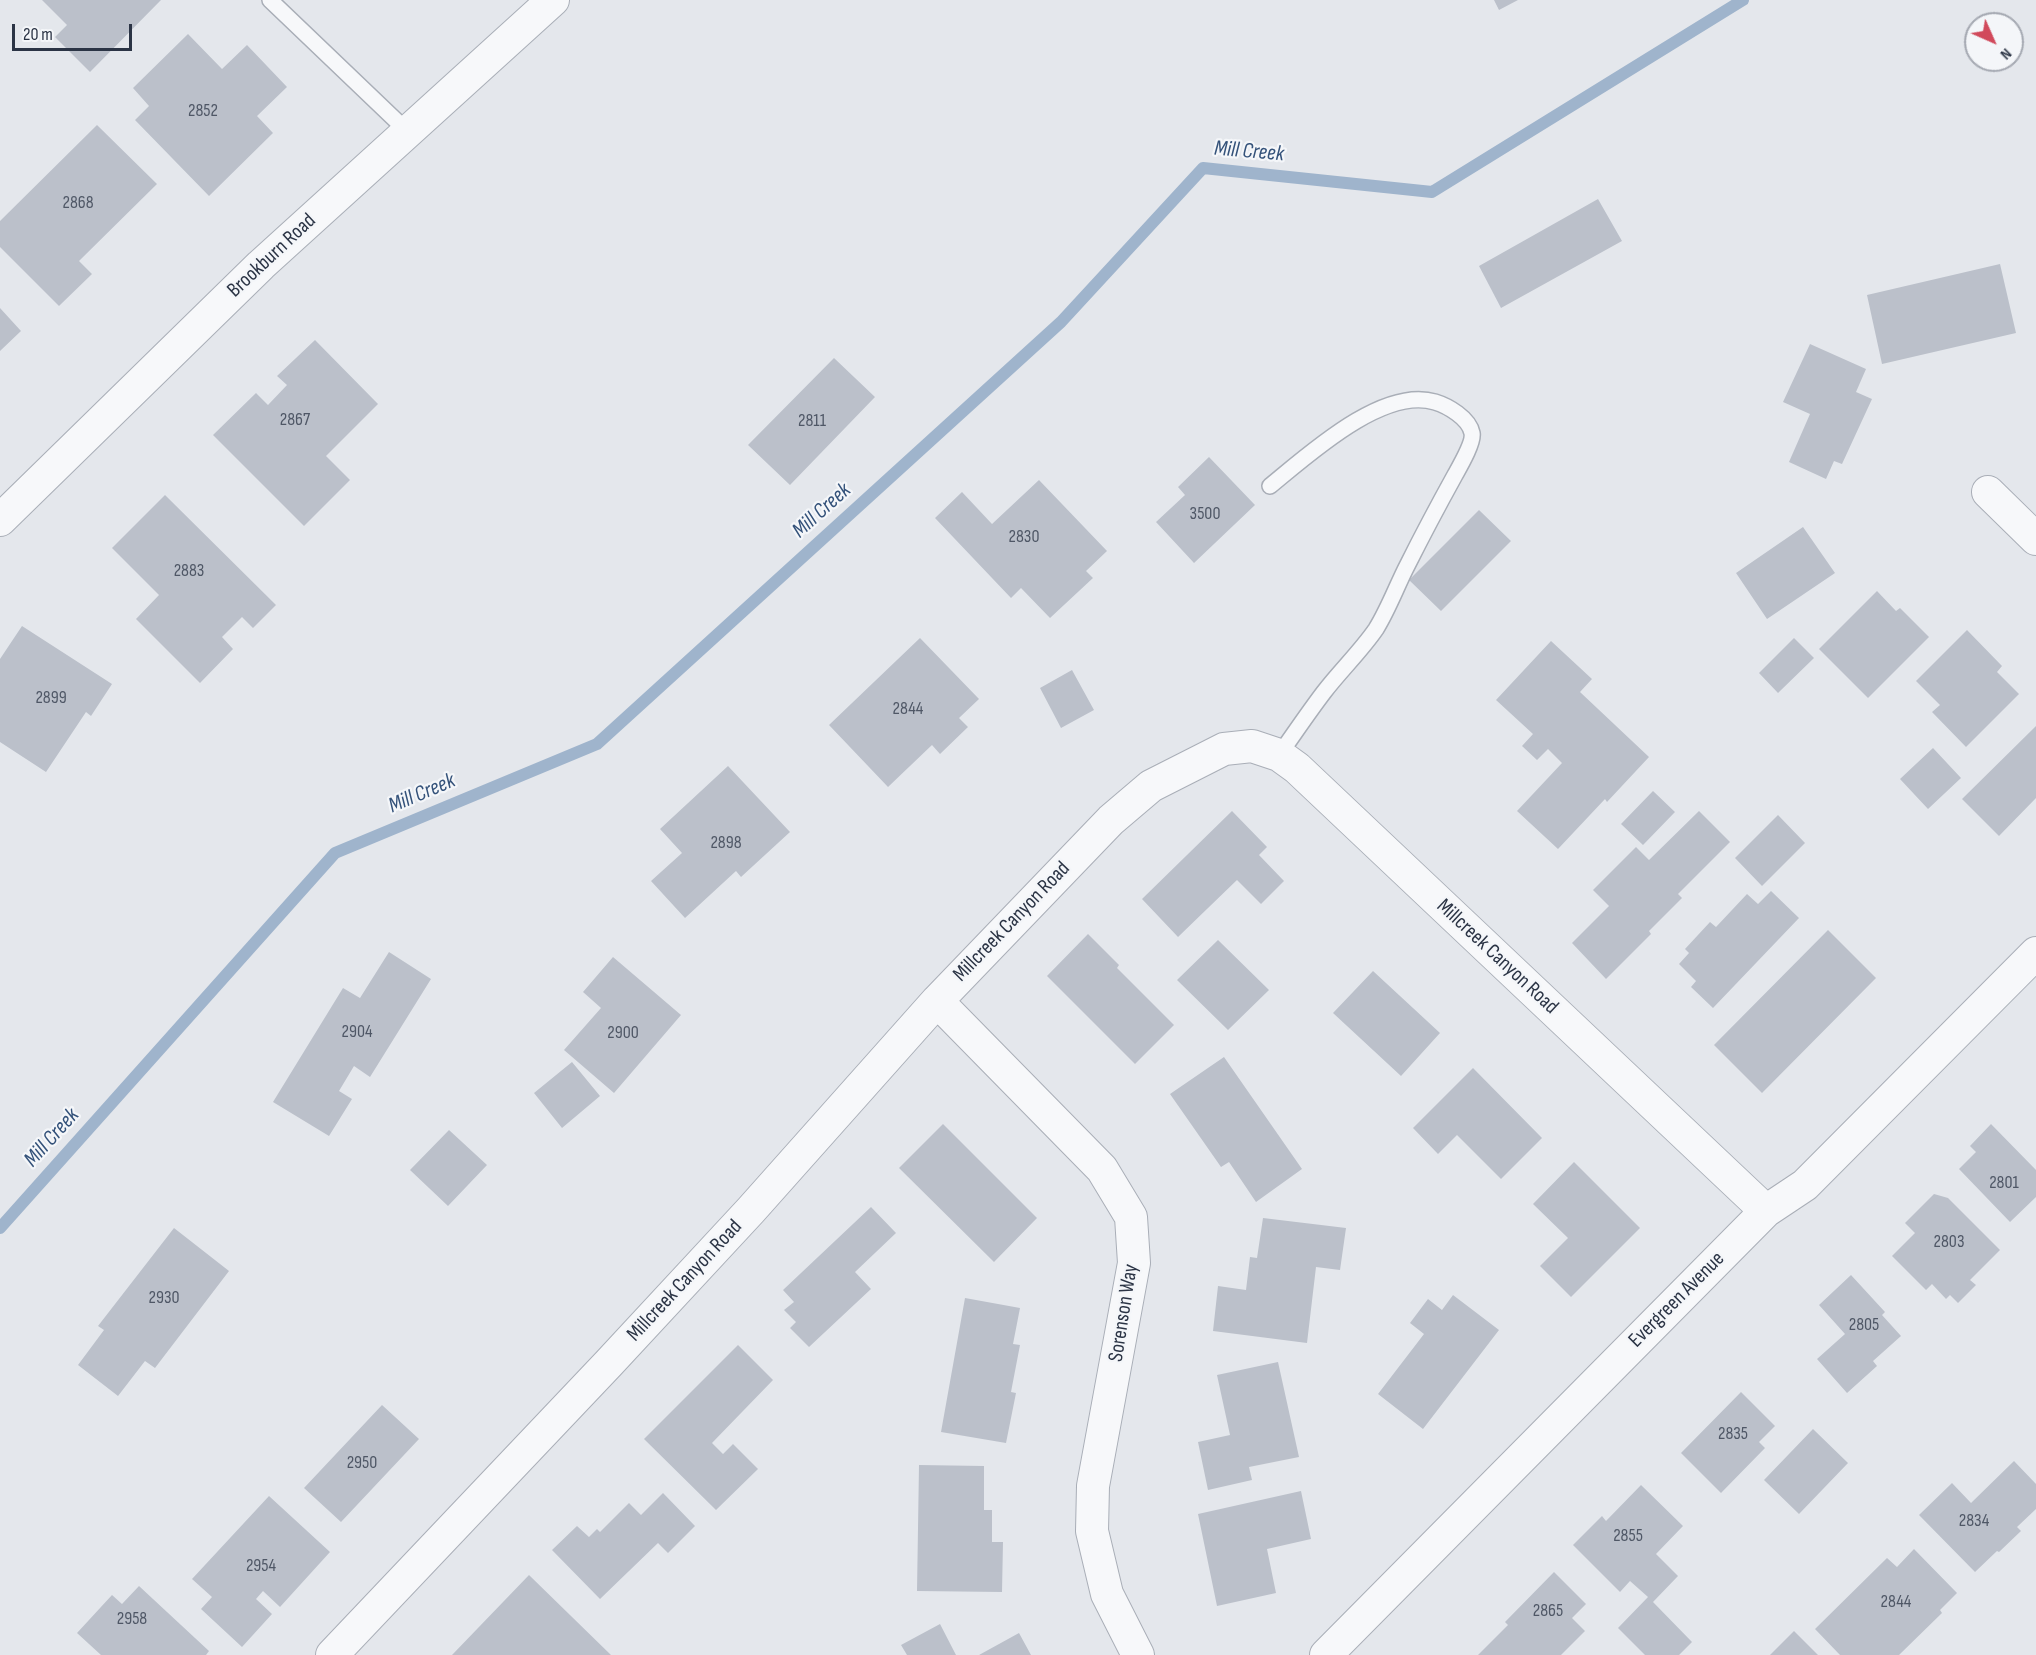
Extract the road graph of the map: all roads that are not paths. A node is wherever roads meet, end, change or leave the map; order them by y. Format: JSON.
{"nodes":[{"id":1,"x":270,"y":0,"type":"edge"},
{"id":2,"x":553,"y":0,"type":"edge"},
{"id":3,"x":407,"y":131,"type":"junction"},
{"id":4,"x":1270,"y":486,"type":"dead end"},
{"id":5,"x":1988,"y":492,"type":"dead end"},
{"id":6,"x":0,"y":520,"type":"edge"},
{"id":7,"x":2036,"y":539,"type":"edge"},
{"id":8,"x":1279,"y":755,"type":"junction"},
{"id":9,"x":2036,"y":953,"type":"edge"},
{"id":10,"x":937,"y":1000,"type":"junction"},
{"id":11,"x":1766,"y":1211,"type":"junction"},
{"id":12,"x":332,"y":1655,"type":"edge"},
{"id":13,"x":1138,"y":1655,"type":"edge"},
{"id":14,"x":1326,"y":1655,"type":"edge"}],
"edges":[{"from":1,"to":3,"type":"lane"},
{"from":2,"to":3,"type":"street","name":"Brookburn Road"},
{"from":3,"to":6,"type":"street","name":"Brookburn Road"},
{"from":4,"to":8,"type":"lane"},
{"from":5,"to":7,"type":"street"},
{"from":8,"to":10,"type":"street","name":"Millcreek Canyon Road"},
{"from":8,"to":11,"type":"street","name":"Millcreek Canyon Road"},
{"from":9,"to":11,"type":"street","name":"Evergreen Avenue"},
{"from":10,"to":12,"type":"street","name":"Millcreek Canyon Road"},
{"from":10,"to":13,"type":"street","name":"Sorenson Way"},
{"from":11,"to":14,"type":"street","name":"Evergreen Avenue"}]}
